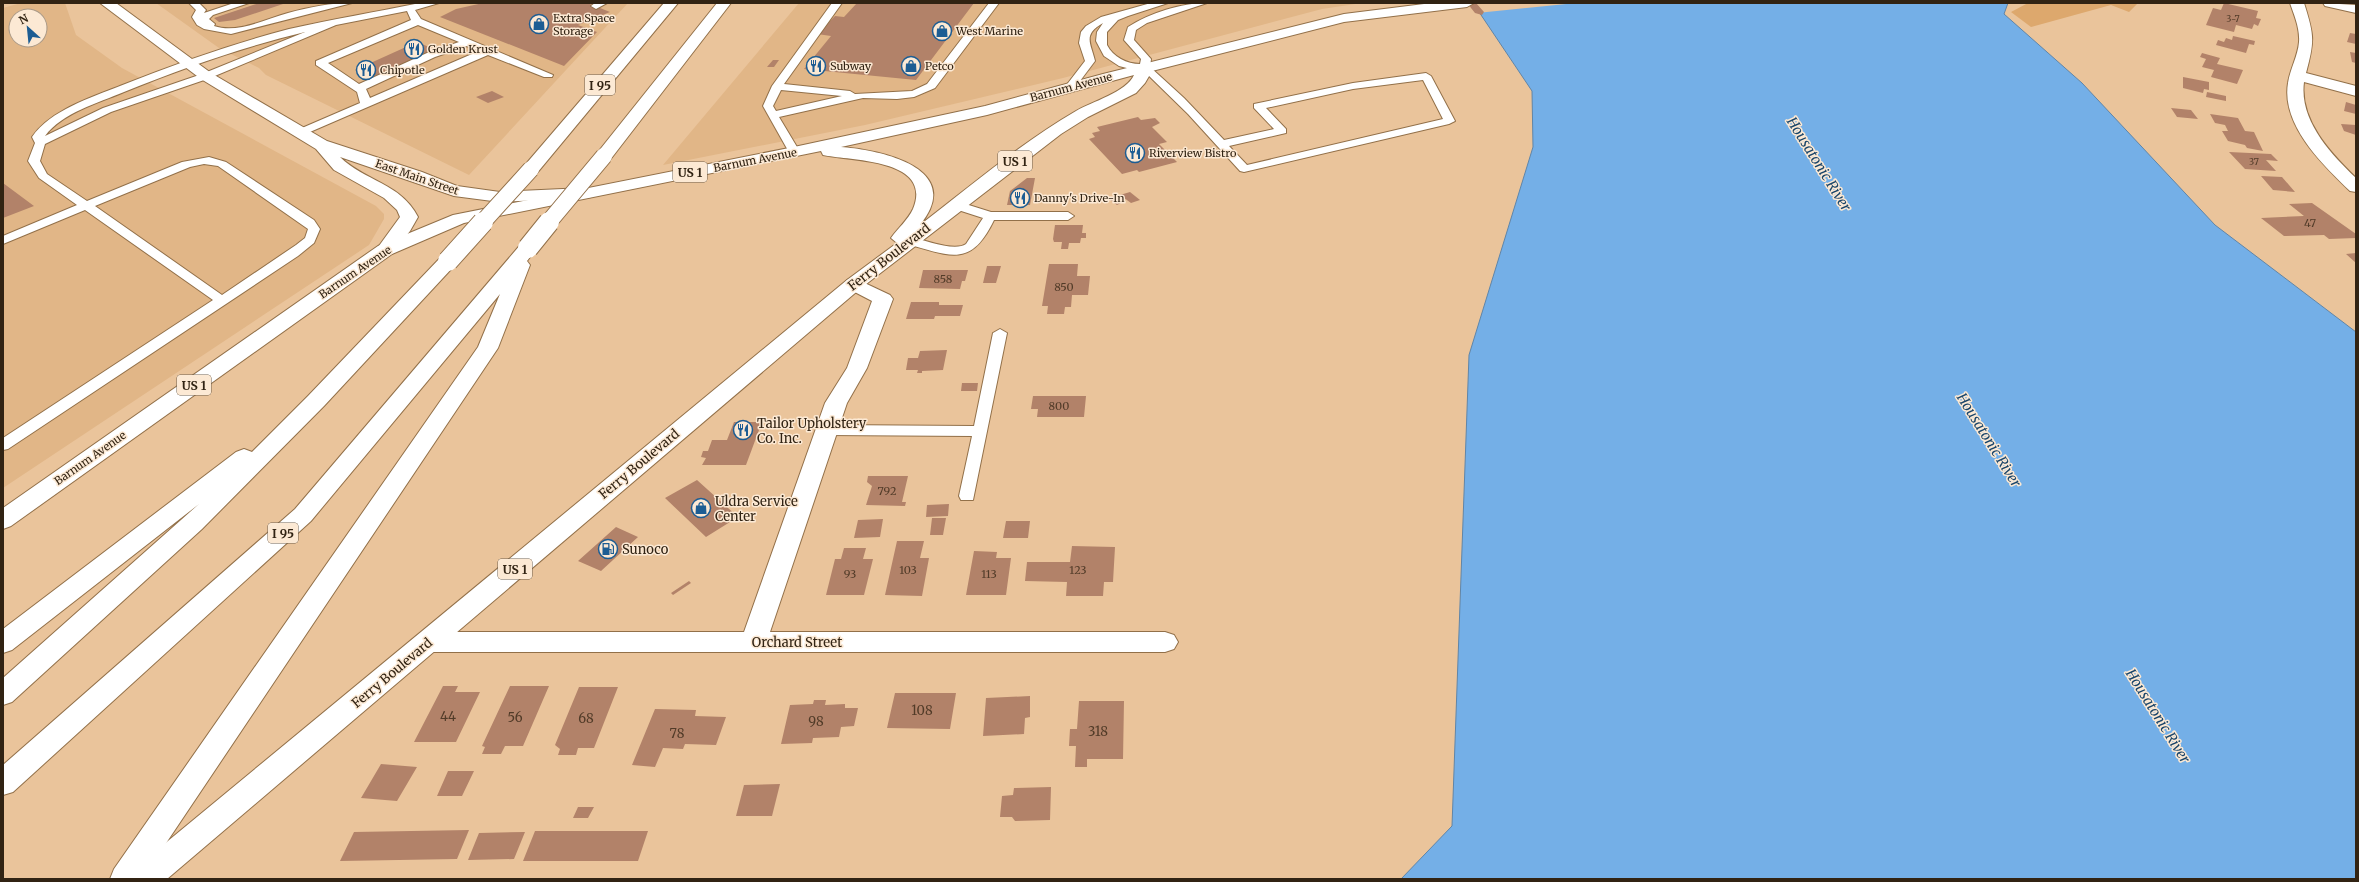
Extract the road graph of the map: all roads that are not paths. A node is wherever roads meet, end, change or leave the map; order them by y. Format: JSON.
{"nodes":[{"id":1,"x":107,"y":3,"type":"edge"},
{"id":2,"x":194,"y":3,"type":"edge"},
{"id":3,"x":244,"y":3,"type":"edge"},
{"id":4,"x":295,"y":3,"type":"edge"},
{"id":5,"x":347,"y":3,"type":"edge"},
{"id":6,"x":381,"y":3,"type":"edge"},
{"id":7,"x":434,"y":3,"type":"edge"},
{"id":8,"x":671,"y":3,"type":"edge"},
{"id":9,"x":724,"y":3,"type":"edge"},
{"id":10,"x":837,"y":3,"type":"edge"},
{"id":11,"x":994,"y":3,"type":"edge"},
{"id":12,"x":1163,"y":3,"type":"edge"},
{"id":13,"x":1202,"y":3,"type":"edge"},
{"id":14,"x":1468,"y":3,"type":"edge"},
{"id":15,"x":2297,"y":3,"type":"edge"},
{"id":16,"x":2330,"y":3,"type":"edge"},
{"id":17,"x":410,"y":8,"type":"junction"},
{"id":18,"x":2356,"y":9,"type":"edge"},
{"id":19,"x":392,"y":12,"type":"junction"},
{"id":20,"x":304,"y":13,"type":"junction"},
{"id":21,"x":1120,"y":15,"type":"junction"},
{"id":22,"x":285,"y":16,"type":"junction"},
{"id":23,"x":418,"y":21,"type":"junction"},
{"id":24,"x":332,"y":24,"type":"junction"},
{"id":25,"x":466,"y":43,"type":"junction"},
{"id":26,"x":488,"y":51,"type":"junction"},
{"id":27,"x":190,"y":63,"type":"junction"},
{"id":28,"x":1145,"y":68,"type":"junction"},
{"id":29,"x":548,"y":75,"type":"dead end"},
{"id":30,"x":2297,"y":75,"type":"junction"},
{"id":31,"x":206,"y":76,"type":"junction"},
{"id":32,"x":777,"y":86,"type":"junction"},
{"id":33,"x":359,"y":88,"type":"junction"},
{"id":34,"x":1070,"y":88,"type":"junction"},
{"id":35,"x":2356,"y":91,"type":"edge"},
{"id":36,"x":863,"y":95,"type":"junction"},
{"id":37,"x":366,"y":106,"type":"junction"},
{"id":38,"x":772,"y":115,"type":"junction"},
{"id":39,"x":299,"y":133,"type":"junction"},
{"id":40,"x":41,"y":142,"type":"junction"},
{"id":41,"x":1221,"y":144,"type":"junction"},
{"id":42,"x":321,"y":145,"type":"junction"},
{"id":43,"x":794,"y":152,"type":"junction"},
{"id":44,"x":2356,"y":187,"type":"edge"},
{"id":45,"x":587,"y":193,"type":"junction"},
{"id":46,"x":956,"y":205,"type":"junction"},
{"id":47,"x":84,"y":207,"type":"junction"},
{"id":48,"x":990,"y":216,"type":"junction"},
{"id":49,"x":1068,"y":216,"type":"dead end"},
{"id":50,"x":3,"y":240,"type":"edge"},
{"id":51,"x":911,"y":241,"type":"junction"},
{"id":52,"x":528,"y":248,"type":"junction"},
{"id":53,"x":384,"y":250,"type":"junction"},
{"id":54,"x":885,"y":260,"type":"junction"},
{"id":55,"x":854,"y":284,"type":"junction"},
{"id":56,"x":221,"y":300,"type":"junction"},
{"id":57,"x":1000,"y":333,"type":"dead end"},
{"id":58,"x":316,"y":401,"type":"junction"},
{"id":59,"x":827,"y":430,"type":"junction"},
{"id":60,"x":980,"y":431,"type":"junction"},
{"id":61,"x":3,"y":445,"type":"edge"},
{"id":62,"x":967,"y":496,"type":"dead end"},
{"id":63,"x":3,"y":520,"type":"edge"},
{"id":64,"x":429,"y":642,"type":"junction"},
{"id":65,"x":753,"y":642,"type":"junction"},
{"id":66,"x":1165,"y":642,"type":"dead end"},
{"id":67,"x":3,"y":643,"type":"edge"},
{"id":68,"x":3,"y":694,"type":"edge"},
{"id":69,"x":3,"y":783,"type":"edge"},
{"id":70,"x":125,"y":879,"type":"edge"},
{"id":71,"x":145,"y":879,"type":"edge"}],
"edges":[{"from":1,"to":27,"type":"main road","name":"East Main Street"},
{"from":2,"to":22,"type":"lane"},
{"from":3,"to":22,"type":"lane"},
{"from":4,"to":20,"type":"lane"},
{"from":5,"to":20,"type":"lane"},
{"from":6,"to":19,"type":"lane"},
{"from":7,"to":17,"type":"lane"},
{"from":8,"to":58,"type":"main road","number":"I 95","bridge":true},
{"from":9,"to":52,"type":"main road","number":"I 95","bridge":true},
{"from":10,"to":32,"type":"lane"},
{"from":11,"to":36,"type":"lane"},
{"from":12,"to":21,"type":"lane"},
{"from":13,"to":28,"type":"lane"},
{"from":14,"to":28,"type":"main road","name":"Barnum Avenue","number":"US 1"},
{"from":15,"to":30,"type":"main road"},
{"from":16,"to":18,"type":"main road"},
{"from":17,"to":19,"type":"lane"},
{"from":17,"to":23,"type":"lane"},
{"from":19,"to":24,"type":"lane"},
{"from":20,"to":22,"type":"lane"},
{"from":21,"to":28,"type":"lane"},
{"from":21,"to":34,"type":"lane"},
{"from":23,"to":25,"type":"lane"},
{"from":23,"to":33,"type":"lane"},
{"from":24,"to":27,"type":"lane"},
{"from":24,"to":31,"type":"lane"},
{"from":25,"to":26,"type":"lane"},
{"from":25,"to":33,"type":"lane"},
{"from":26,"to":29,"type":"lane"},
{"from":26,"to":37,"type":"lane"},
{"from":27,"to":31,"type":"main road","name":"East Main Street"},
{"from":27,"to":40,"type":"lane"},
{"from":28,"to":34,"type":"main road","name":"Barnum Avenue","number":"US 1"},
{"from":28,"to":41,"type":"lane"},
{"from":28,"to":46,"type":"main road","name":"Ferry Boulevard","number":"US 1"},
{"from":30,"to":35,"type":"main road"},
{"from":30,"to":44,"type":"main road"},
{"from":31,"to":39,"type":"main road","name":"East Main Street"},
{"from":31,"to":40,"type":"lane"},
{"from":32,"to":36,"type":"lane"},
{"from":32,"to":38,"type":"lane"},
{"from":33,"to":37,"type":"lane"},
{"from":34,"to":43,"type":"main road","name":"Barnum Avenue","number":"US 1"},
{"from":36,"to":38,"type":"lane"},
{"from":37,"to":39,"type":"lane"},
{"from":38,"to":43,"type":"lane"},
{"from":39,"to":42,"type":"main road","name":"East Main Street"},
{"from":40,"to":47,"type":"lane"},
{"from":41,"to":41,"type":"lane"},
{"from":42,"to":45,"type":"main road","name":"East Main Street"},
{"from":42,"to":53,"type":"main road","name":"East Main Street"},
{"from":43,"to":45,"type":"main road","name":"Barnum Avenue","number":"US 1"},
{"from":43,"to":54,"type":"main road"},
{"from":45,"to":53,"type":"main road","name":"Barnum Avenue","number":"US 1"},
{"from":46,"to":48,"type":"lane"},
{"from":46,"to":51,"type":"main road","name":"Ferry Boulevard","number":"US 1"},
{"from":47,"to":50,"type":"lane"},
{"from":47,"to":56,"type":"lane"},
{"from":47,"to":56,"type":"lane"},
{"from":48,"to":49,"type":"lane"},
{"from":48,"to":51,"type":"lane"},
{"from":51,"to":54,"type":"main road","name":"Ferry Boulevard","number":"US 1"},
{"from":52,"to":69,"type":"main road","number":"I 95"},
{"from":52,"to":70,"type":"main road"},
{"from":53,"to":63,"type":"main road","name":"Barnum Avenue","number":"US 1"},
{"from":54,"to":55,"type":"main road","name":"Ferry Boulevard","number":"US 1"},
{"from":55,"to":59,"type":"main road"},
{"from":55,"to":64,"type":"main road","name":"Ferry Boulevard","number":"US 1"},
{"from":56,"to":61,"type":"lane"},
{"from":57,"to":60,"type":"lane"},
{"from":58,"to":67,"type":"main road"},
{"from":58,"to":68,"type":"main road","number":"I 95"},
{"from":59,"to":60,"type":"lane"},
{"from":59,"to":65,"type":"main road"},
{"from":60,"to":62,"type":"lane"},
{"from":64,"to":65,"type":"main road","name":"Orchard Street"},
{"from":64,"to":71,"type":"main road","name":"Ferry Boulevard","number":"US 1"},
{"from":65,"to":66,"type":"main road","name":"Orchard Street"}]}
